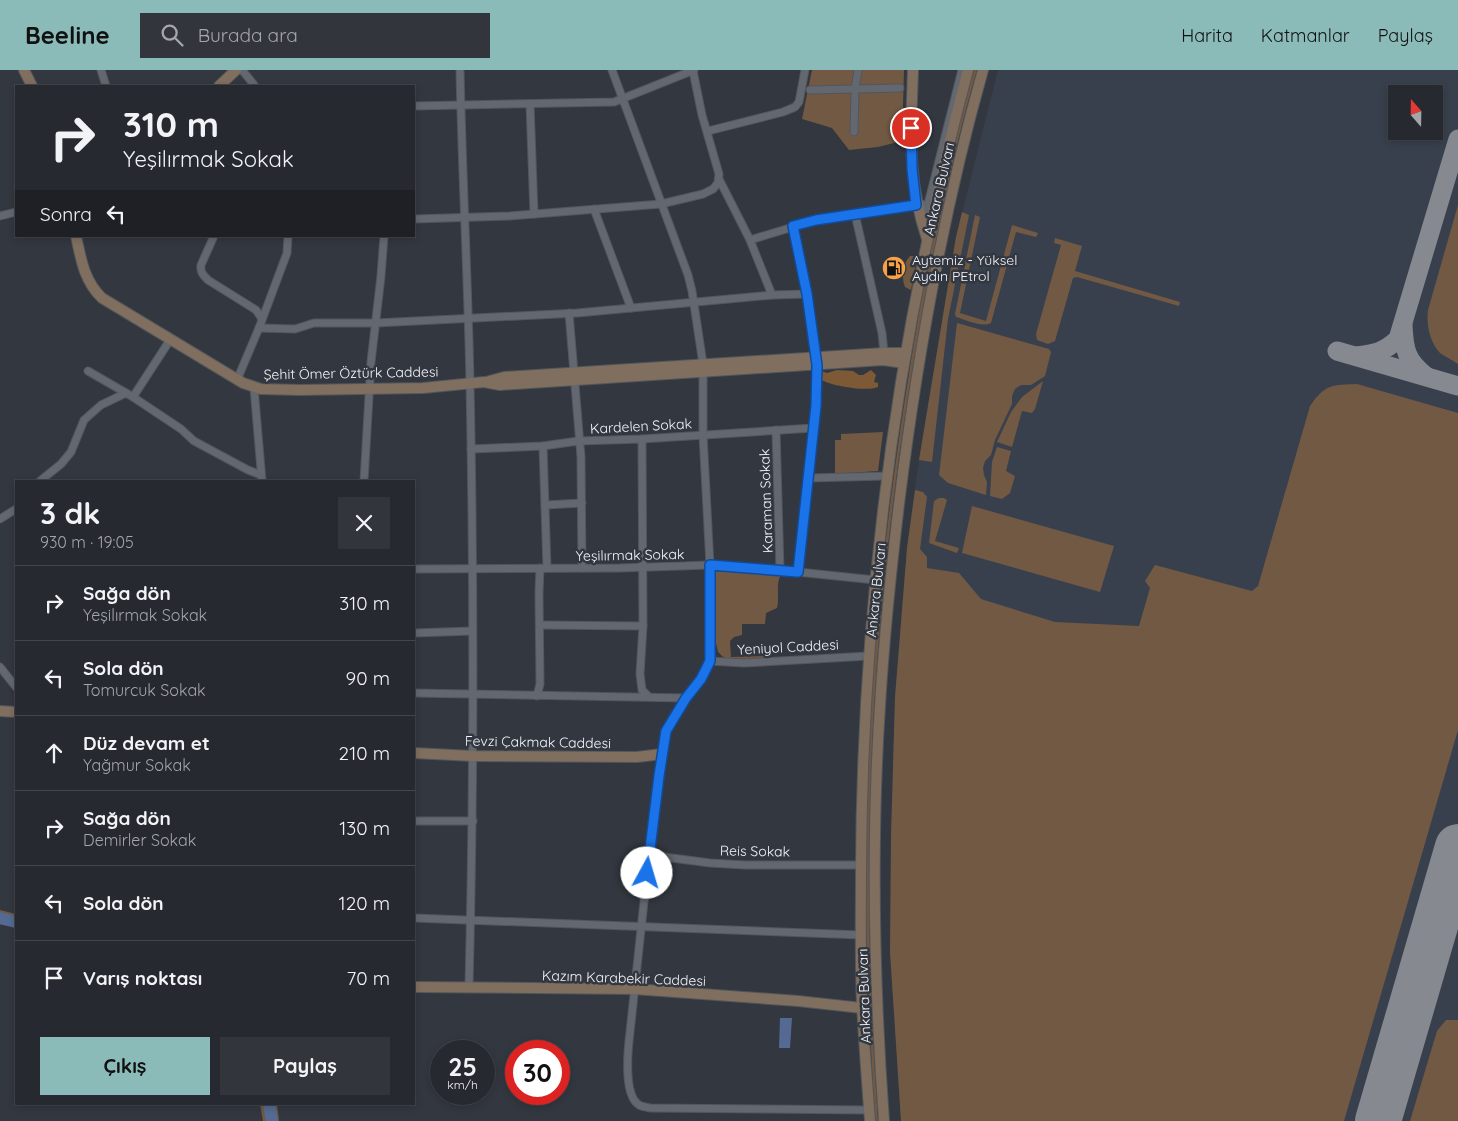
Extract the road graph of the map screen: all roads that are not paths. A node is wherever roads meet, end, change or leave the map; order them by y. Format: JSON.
{"nodes":[{"id":1,"x":24,"y":70,"type":"edge"},
{"id":2,"x":101,"y":70,"type":"edge"},
{"id":3,"x":236,"y":70,"type":"edge"},
{"id":4,"x":242,"y":70,"type":"edge"},
{"id":5,"x":460,"y":70,"type":"edge"},
{"id":6,"x":612,"y":70,"type":"edge"},
{"id":7,"x":694,"y":70,"type":"edge"},
{"id":8,"x":805,"y":70,"type":"edge"},
{"id":9,"x":858,"y":70,"type":"edge"},
{"id":10,"x":915,"y":70,"type":"edge"},
{"id":11,"x":962,"y":70,"type":"edge"},
{"id":12,"x":968,"y":70,"type":"edge"},
{"id":13,"x":983,"y":70,"type":"edge"},
{"id":14,"x":32,"y":85,"type":"edge"},
{"id":15,"x":106,"y":85,"type":"edge"},
{"id":16,"x":220,"y":85,"type":"edge"},
{"id":17,"x":254,"y":85,"type":"edge"},
{"id":18,"x":900,"y":88,"type":"dead end"},
{"id":19,"x":810,"y":90,"type":"dead end"},
{"id":20,"x":855,"y":90,"type":"junction"},
{"id":21,"x":622,"y":99,"type":"junction"},
{"id":22,"x":530,"y":104,"type":"junction"},
{"id":23,"x":461,"y":105,"type":"junction"},
{"id":24,"x":415,"y":106,"type":"edge"},
{"id":25,"x":708,"y":131,"type":"junction"},
{"id":26,"x":854,"y":132,"type":"dead end"},
{"id":27,"x":719,"y":179,"type":"junction"},
{"id":28,"x":661,"y":204,"type":"junction"},
{"id":29,"x":916,"y":205,"type":"junction"},
{"id":30,"x":594,"y":210,"type":"junction"},
{"id":31,"x":15,"y":212,"type":"edge"},
{"id":32,"x":534,"y":214,"type":"junction"},
{"id":33,"x":855,"y":214,"type":"junction"},
{"id":34,"x":0,"y":216,"type":"edge"},
{"id":35,"x":465,"y":217,"type":"junction"},
{"id":36,"x":415,"y":219,"type":"edge"},
{"id":37,"x":793,"y":226,"type":"junction"},
{"id":38,"x":76,"y":237,"type":"edge"},
{"id":39,"x":214,"y":237,"type":"edge"},
{"id":40,"x":288,"y":237,"type":"edge"},
{"id":41,"x":384,"y":237,"type":"edge"},
{"id":42,"x":750,"y":240,"type":"junction"},
{"id":43,"x":927,"y":240,"type":"junction"},
{"id":44,"x":807,"y":294,"type":"junction"},
{"id":45,"x":772,"y":295,"type":"junction"},
{"id":46,"x":694,"y":302,"type":"junction"},
{"id":47,"x":631,"y":308,"type":"junction"},
{"id":48,"x":569,"y":313,"type":"junction"},
{"id":49,"x":468,"y":318,"type":"junction"},
{"id":50,"x":262,"y":319,"type":"junction"},
{"id":51,"x":376,"y":323,"type":"junction"},
{"id":52,"x":259,"y":328,"type":"junction"},
{"id":53,"x":170,"y":340,"type":"junction"},
{"id":54,"x":884,"y":353,"type":"junction"},
{"id":55,"x":905,"y":358,"type":"junction"},
{"id":56,"x":817,"y":361,"type":"junction"},
{"id":57,"x":703,"y":368,"type":"junction"},
{"id":58,"x":88,"y":371,"type":"dead end"},
{"id":59,"x":574,"y":376,"type":"junction"},
{"id":60,"x":237,"y":380,"type":"junction"},
{"id":61,"x":470,"y":383,"type":"junction"},
{"id":62,"x":254,"y":388,"type":"junction"},
{"id":63,"x":370,"y":389,"type":"junction"},
{"id":64,"x":130,"y":395,"type":"junction"},
{"id":65,"x":813,"y":428,"type":"junction"},
{"id":66,"x":776,"y":430,"type":"junction"},
{"id":67,"x":704,"y":435,"type":"junction"},
{"id":68,"x":642,"y":439,"type":"junction"},
{"id":69,"x":578,"y":441,"type":"junction"},
{"id":70,"x":543,"y":446,"type":"junction"},
{"id":71,"x":471,"y":450,"type":"junction"},
{"id":72,"x":887,"y":476,"type":"junction"},
{"id":73,"x":262,"y":478,"type":"edge"},
{"id":74,"x":808,"y":478,"type":"junction"},
{"id":75,"x":41,"y":480,"type":"edge"},
{"id":76,"x":364,"y":480,"type":"edge"},
{"id":77,"x":582,"y":503,"type":"junction"},
{"id":78,"x":545,"y":505,"type":"junction"},
{"id":79,"x":15,"y":510,"type":"edge"},
{"id":80,"x":0,"y":519,"type":"edge"},
{"id":81,"x":710,"y":565,"type":"junction"},
{"id":82,"x":643,"y":567,"type":"junction"},
{"id":83,"x":544,"y":568,"type":"junction"},
{"id":84,"x":582,"y":568,"type":"junction"},
{"id":85,"x":415,"y":569,"type":"edge"},
{"id":86,"x":472,"y":569,"type":"junction"},
{"id":87,"x":780,"y":570,"type":"junction"},
{"id":88,"x":798,"y":572,"type":"junction"},
{"id":89,"x":875,"y":580,"type":"junction"},
{"id":90,"x":540,"y":626,"type":"junction"},
{"id":91,"x":643,"y":626,"type":"junction"},
{"id":92,"x":472,"y":631,"type":"junction"},
{"id":93,"x":415,"y":633,"type":"edge"},
{"id":94,"x":868,"y":656,"type":"junction"},
{"id":95,"x":710,"y":661,"type":"junction"},
{"id":96,"x":0,"y":666,"type":"edge"},
{"id":97,"x":15,"y":686,"type":"edge"},
{"id":98,"x":415,"y":693,"type":"edge"},
{"id":99,"x":473,"y":694,"type":"junction"},
{"id":100,"x":537,"y":696,"type":"junction"},
{"id":101,"x":648,"y":696,"type":"junction"},
{"id":102,"x":686,"y":698,"type":"junction"},
{"id":103,"x":0,"y":711,"type":"edge"},
{"id":104,"x":15,"y":712,"type":"edge"},
{"id":105,"x":415,"y":752,"type":"edge"},
{"id":106,"x":662,"y":754,"type":"junction"},
{"id":107,"x":472,"y":756,"type":"junction"},
{"id":108,"x":415,"y":820,"type":"edge"},
{"id":109,"x":473,"y":821,"type":"junction"},
{"id":110,"x":648,"y":854,"type":"junction"},
{"id":111,"x":861,"y":865,"type":"junction"},
{"id":112,"x":415,"y":918,"type":"edge"},
{"id":113,"x":471,"y":920,"type":"junction"},
{"id":114,"x":641,"y":927,"type":"junction"},
{"id":115,"x":861,"y":935,"type":"junction"},
{"id":116,"x":469,"y":986,"type":"junction"},
{"id":117,"x":415,"y":987,"type":"edge"},
{"id":118,"x":634,"y":989,"type":"junction"},
{"id":119,"x":862,"y":1008,"type":"junction"},
{"id":120,"x":870,"y":1116,"type":"edge"},
{"id":121,"x":884,"y":1121,"type":"edge"}],
"edges":[{"from":1,"to":14,"type":"main road"},
{"from":2,"to":15,"type":"street"},
{"from":3,"to":16,"type":"main road"},
{"from":4,"to":17,"type":"street"},
{"from":5,"to":23,"type":"street"},
{"from":6,"to":21,"type":"street"},
{"from":7,"to":21,"type":"street"},
{"from":7,"to":25,"type":"street"},
{"from":8,"to":25,"type":"street"},
{"from":9,"to":20,"type":"street"},
{"from":10,"to":11,"type":"street"},
{"from":10,"to":29,"type":"main road"},
{"from":12,"to":43,"type":"main road","name":"Ankara Bulvarı"},
{"from":13,"to":121,"type":"main road","name":"Ankara Bulvarı"},
{"from":18,"to":20,"type":"street"},
{"from":19,"to":20,"type":"street"},
{"from":20,"to":26,"type":"street"},
{"from":21,"to":22,"type":"street"},
{"from":21,"to":28,"type":"street"},
{"from":22,"to":23,"type":"street"},
{"from":22,"to":32,"type":"street"},
{"from":23,"to":24,"type":"street"},
{"from":23,"to":35,"type":"street"},
{"from":25,"to":27,"type":"street"},
{"from":27,"to":28,"type":"street"},
{"from":27,"to":42,"type":"street"},
{"from":28,"to":30,"type":"street"},
{"from":28,"to":46,"type":"street"},
{"from":29,"to":33,"type":"street"},
{"from":29,"to":43,"type":"main road"},
{"from":30,"to":32,"type":"street"},
{"from":30,"to":47,"type":"street"},
{"from":31,"to":34,"type":"street"},
{"from":32,"to":35,"type":"street"},
{"from":33,"to":37,"type":"street"},
{"from":33,"to":54,"type":"street"},
{"from":35,"to":36,"type":"street"},
{"from":35,"to":49,"type":"street"},
{"from":37,"to":42,"type":"street"},
{"from":37,"to":44,"type":"street"},
{"from":38,"to":53,"type":"main road","name":"Şehit Ömer Öztürk Caddesi"},
{"from":39,"to":50,"type":"street"},
{"from":40,"to":50,"type":"street"},
{"from":41,"to":51,"type":"street"},
{"from":42,"to":45,"type":"street"},
{"from":43,"to":55,"type":"main road","name":"Ankara Bulvarı"},
{"from":44,"to":45,"type":"street"},
{"from":44,"to":56,"type":"street"},
{"from":45,"to":46,"type":"street"},
{"from":46,"to":47,"type":"street"},
{"from":46,"to":57,"type":"street"},
{"from":47,"to":48,"type":"street"},
{"from":48,"to":49,"type":"street"},
{"from":48,"to":59,"type":"street"},
{"from":49,"to":51,"type":"street"},
{"from":49,"to":61,"type":"street"},
{"from":50,"to":52,"type":"street"},
{"from":51,"to":52,"type":"street"},
{"from":51,"to":63,"type":"street"},
{"from":52,"to":60,"type":"street"},
{"from":53,"to":60,"type":"main road","name":"Şehit Ömer Öztürk Caddesi"},
{"from":53,"to":64,"type":"street"},
{"from":54,"to":55,"type":"main road","name":"Şehit Ömer Öztürk Caddesi"},
{"from":54,"to":56,"type":"main road","name":"Şehit Ömer Öztürk Caddesi"},
{"from":55,"to":56,"type":"main road","name":"Şehit Ömer Öztürk Caddesi"},
{"from":55,"to":72,"type":"main road","name":"Ankara Bulvarı"},
{"from":56,"to":57,"type":"main road","name":"Şehit Ömer Öztürk Caddesi"},
{"from":56,"to":65,"type":"street"},
{"from":57,"to":59,"type":"main road","name":"Şehit Ömer Öztürk Caddesi"},
{"from":57,"to":67,"type":"street"},
{"from":58,"to":64,"type":"street"},
{"from":59,"to":61,"type":"main road","name":"Şehit Ömer Öztürk Caddesi"},
{"from":59,"to":69,"type":"street"},
{"from":60,"to":62,"type":"main road","name":"Şehit Ömer Öztürk Caddesi"},
{"from":61,"to":63,"type":"main road","name":"Şehit Ömer Öztürk Caddesi"},
{"from":61,"to":71,"type":"street"},
{"from":62,"to":63,"type":"main road","name":"Şehit Ömer Öztürk Caddesi"},
{"from":62,"to":73,"type":"street"},
{"from":63,"to":76,"type":"street"},
{"from":64,"to":73,"type":"street"},
{"from":64,"to":75,"type":"street"},
{"from":65,"to":66,"type":"street","name":"Kardelen Sokak"},
{"from":65,"to":74,"type":"street"},
{"from":66,"to":67,"type":"street","name":"Kardelen Sokak"},
{"from":66,"to":87,"type":"street","name":"Karaman Sokak"},
{"from":67,"to":68,"type":"street","name":"Kardelen Sokak"},
{"from":67,"to":81,"type":"street"},
{"from":68,"to":69,"type":"street","name":"Kardelen Sokak"},
{"from":68,"to":82,"type":"street"},
{"from":69,"to":70,"type":"street","name":"Kardelen Sokak"},
{"from":69,"to":77,"type":"street"},
{"from":70,"to":71,"type":"street","name":"Kardelen Sokak"},
{"from":70,"to":78,"type":"street"},
{"from":71,"to":86,"type":"street"},
{"from":72,"to":74,"type":"street"},
{"from":72,"to":89,"type":"main road","name":"Ankara Bulvarı"},
{"from":74,"to":88,"type":"street"},
{"from":77,"to":78,"type":"street"},
{"from":77,"to":84,"type":"street"},
{"from":78,"to":83,"type":"street"},
{"from":79,"to":80,"type":"street"},
{"from":81,"to":82,"type":"street","name":"Yeşilırmak Sokak"},
{"from":81,"to":87,"type":"street","name":"Yeşilırmak Sokak"},
{"from":81,"to":95,"type":"street"},
{"from":82,"to":84,"type":"street","name":"Yeşilırmak Sokak"},
{"from":82,"to":91,"type":"street"},
{"from":83,"to":84,"type":"street","name":"Yeşilırmak Sokak"},
{"from":83,"to":86,"type":"street","name":"Yeşilırmak Sokak"},
{"from":83,"to":90,"type":"street"},
{"from":85,"to":86,"type":"street","name":"Yeşilırmak Sokak"},
{"from":86,"to":92,"type":"street"},
{"from":87,"to":88,"type":"street","name":"Yeşilırmak Sokak"},
{"from":88,"to":89,"type":"street","name":"Yeşilırmak Sokak"},
{"from":89,"to":94,"type":"main road","name":"Ankara Bulvarı"},
{"from":90,"to":91,"type":"street"},
{"from":90,"to":100,"type":"street"},
{"from":91,"to":101,"type":"street"},
{"from":92,"to":93,"type":"street"},
{"from":92,"to":99,"type":"street"},
{"from":94,"to":95,"type":"street","name":"Yeniyol Caddesi"},
{"from":94,"to":111,"type":"main road","name":"Ankara Bulvarı"},
{"from":95,"to":102,"type":"street"},
{"from":96,"to":97,"type":"street"},
{"from":98,"to":99,"type":"street"},
{"from":99,"to":100,"type":"street"},
{"from":99,"to":107,"type":"street"},
{"from":100,"to":101,"type":"street"},
{"from":101,"to":102,"type":"street"},
{"from":102,"to":106,"type":"street"},
{"from":103,"to":104,"type":"main road"},
{"from":105,"to":107,"type":"main road","name":"Fevzi Çakmak Caddesi"},
{"from":106,"to":107,"type":"main road","name":"Fevzi Çakmak Caddesi"},
{"from":106,"to":110,"type":"street"},
{"from":107,"to":109,"type":"street"},
{"from":108,"to":109,"type":"street"},
{"from":109,"to":113,"type":"street"},
{"from":110,"to":111,"type":"street","name":"Reis Sokak"},
{"from":110,"to":114,"type":"street"},
{"from":111,"to":115,"type":"main road","name":"Ankara Bulvarı"},
{"from":112,"to":113,"type":"street"},
{"from":113,"to":114,"type":"street"},
{"from":113,"to":116,"type":"street"},
{"from":114,"to":115,"type":"street"},
{"from":114,"to":118,"type":"street"},
{"from":115,"to":119,"type":"main road","name":"Ankara Bulvarı"},
{"from":116,"to":117,"type":"main road","name":"Kazım Karabekir Caddesi"},
{"from":116,"to":118,"type":"main road","name":"Kazım Karabekir Caddesi"},
{"from":118,"to":119,"type":"main road","name":"Kazım Karabekir Caddesi"},
{"from":118,"to":120,"type":"street"},
{"from":119,"to":120,"type":"main road","name":"Ankara Bulvarı"}]}
